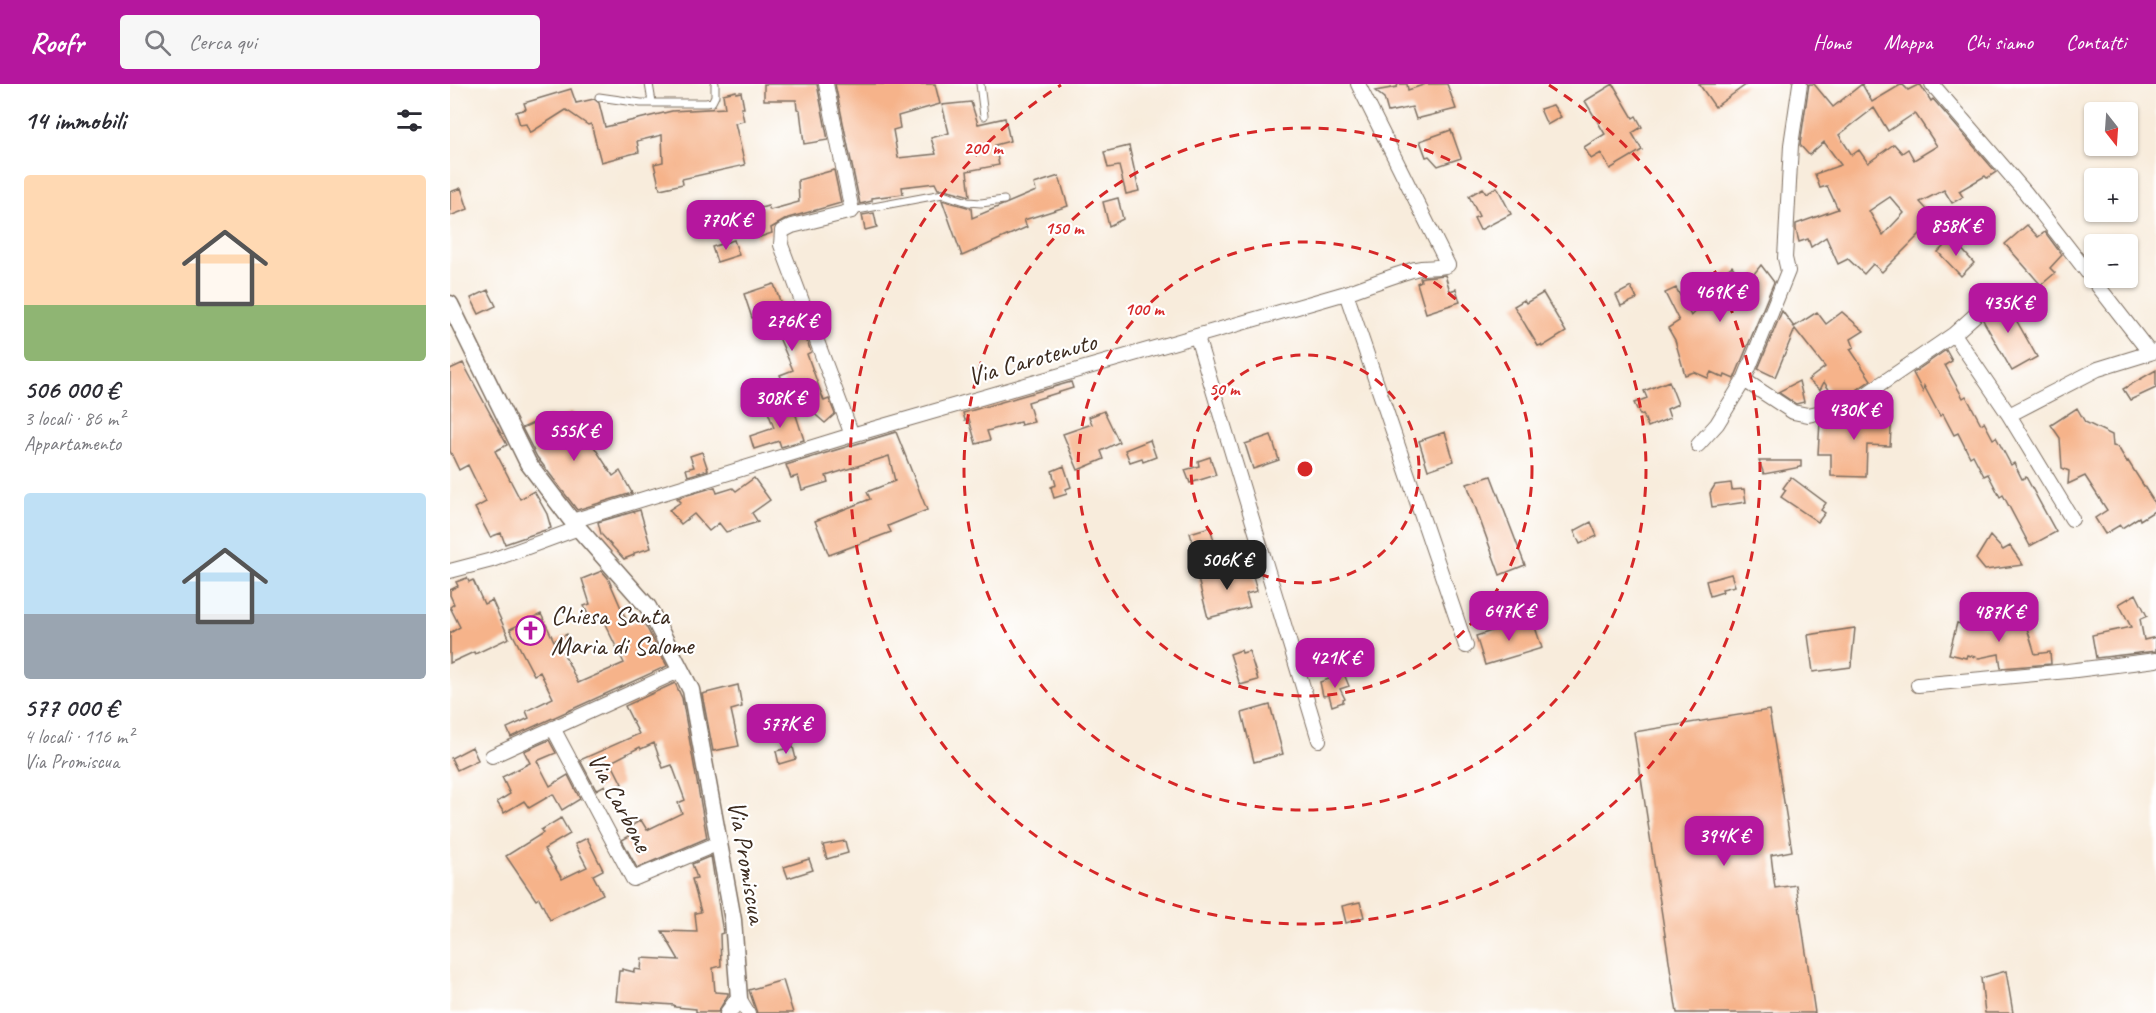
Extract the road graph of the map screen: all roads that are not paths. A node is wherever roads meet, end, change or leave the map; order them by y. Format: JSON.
{"nodes":[{"id":1,"x":649,"y":84,"type":"edge"},
{"id":2,"x":715,"y":84,"type":"edge"},
{"id":3,"x":826,"y":84,"type":"edge"},
{"id":4,"x":980,"y":84,"type":"edge"},
{"id":5,"x":1358,"y":84,"type":"edge"},
{"id":6,"x":1800,"y":84,"type":"edge"},
{"id":7,"x":1932,"y":84,"type":"edge"},
{"id":8,"x":599,"y":97,"type":"dead end"},
{"id":9,"x":652,"y":102,"type":"junction"},
{"id":10,"x":984,"y":116,"type":"dead end"},
{"id":11,"x":1004,"y":200,"type":"dead end"},
{"id":12,"x":852,"y":211,"type":"junction"},
{"id":13,"x":1346,"y":293,"type":"junction"},
{"id":14,"x":450,"y":303,"type":"edge"},
{"id":15,"x":1983,"y":308,"type":"dead end"},
{"id":16,"x":1954,"y":334,"type":"junction"},
{"id":17,"x":1197,"y":337,"type":"junction"},
{"id":18,"x":2153,"y":352,"type":"edge"},
{"id":19,"x":1744,"y":380,"type":"junction"},
{"id":20,"x":2009,"y":416,"type":"junction"},
{"id":21,"x":852,"y":435,"type":"junction"},
{"id":22,"x":1698,"y":445,"type":"dead end"},
{"id":23,"x":2072,"y":519,"type":"dead end"},
{"id":24,"x":576,"y":525,"type":"junction"},
{"id":25,"x":450,"y":571,"type":"edge"},
{"id":26,"x":1466,"y":646,"type":"dead end"},
{"id":27,"x":2156,"y":660,"type":"edge"},
{"id":28,"x":681,"y":670,"type":"junction"},
{"id":29,"x":1918,"y":685,"type":"dead end"},
{"id":30,"x":554,"y":728,"type":"junction"},
{"id":31,"x":1319,"y":740,"type":"dead end"},
{"id":32,"x":492,"y":756,"type":"dead end"},
{"id":33,"x":719,"y":843,"type":"junction"},
{"id":34,"x":740,"y":998,"type":"junction"},
{"id":35,"x":728,"y":1013,"type":"edge"},
{"id":36,"x":748,"y":1013,"type":"edge"}],
"edges":[{"from":1,"to":9,"type":"lane"},
{"from":2,"to":9,"type":"lane"},
{"from":3,"to":12,"type":"street"},
{"from":4,"to":10,"type":"lane"},
{"from":5,"to":13,"type":"street","name":"Via Carotenuto"},
{"from":6,"to":19,"type":"street"},
{"from":7,"to":18,"type":"street"},
{"from":8,"to":9,"type":"lane"},
{"from":11,"to":12,"type":"lane"},
{"from":12,"to":21,"type":"street"},
{"from":13,"to":17,"type":"street","name":"Via Carotenuto"},
{"from":13,"to":26,"type":"street"},
{"from":14,"to":24,"type":"street","name":"Via Promiscua"},
{"from":15,"to":16,"type":"street"},
{"from":16,"to":19,"type":"street"},
{"from":16,"to":20,"type":"street"},
{"from":17,"to":21,"type":"street","name":"Via Carotenuto"},
{"from":17,"to":31,"type":"street"},
{"from":18,"to":20,"type":"street"},
{"from":19,"to":22,"type":"street"},
{"from":20,"to":23,"type":"street"},
{"from":21,"to":24,"type":"street","name":"Via Carotenuto"},
{"from":24,"to":25,"type":"street","name":"Via Carotenuto"},
{"from":24,"to":28,"type":"street","name":"Via Promiscua"},
{"from":27,"to":29,"type":"street"},
{"from":28,"to":30,"type":"street"},
{"from":28,"to":33,"type":"street","name":"Via Promiscua"},
{"from":30,"to":32,"type":"street"},
{"from":30,"to":33,"type":"street","name":"Via Carbone"},
{"from":33,"to":34,"type":"street","name":"Via Promiscua"},
{"from":34,"to":35,"type":"street"},
{"from":34,"to":36,"type":"street"}]}
